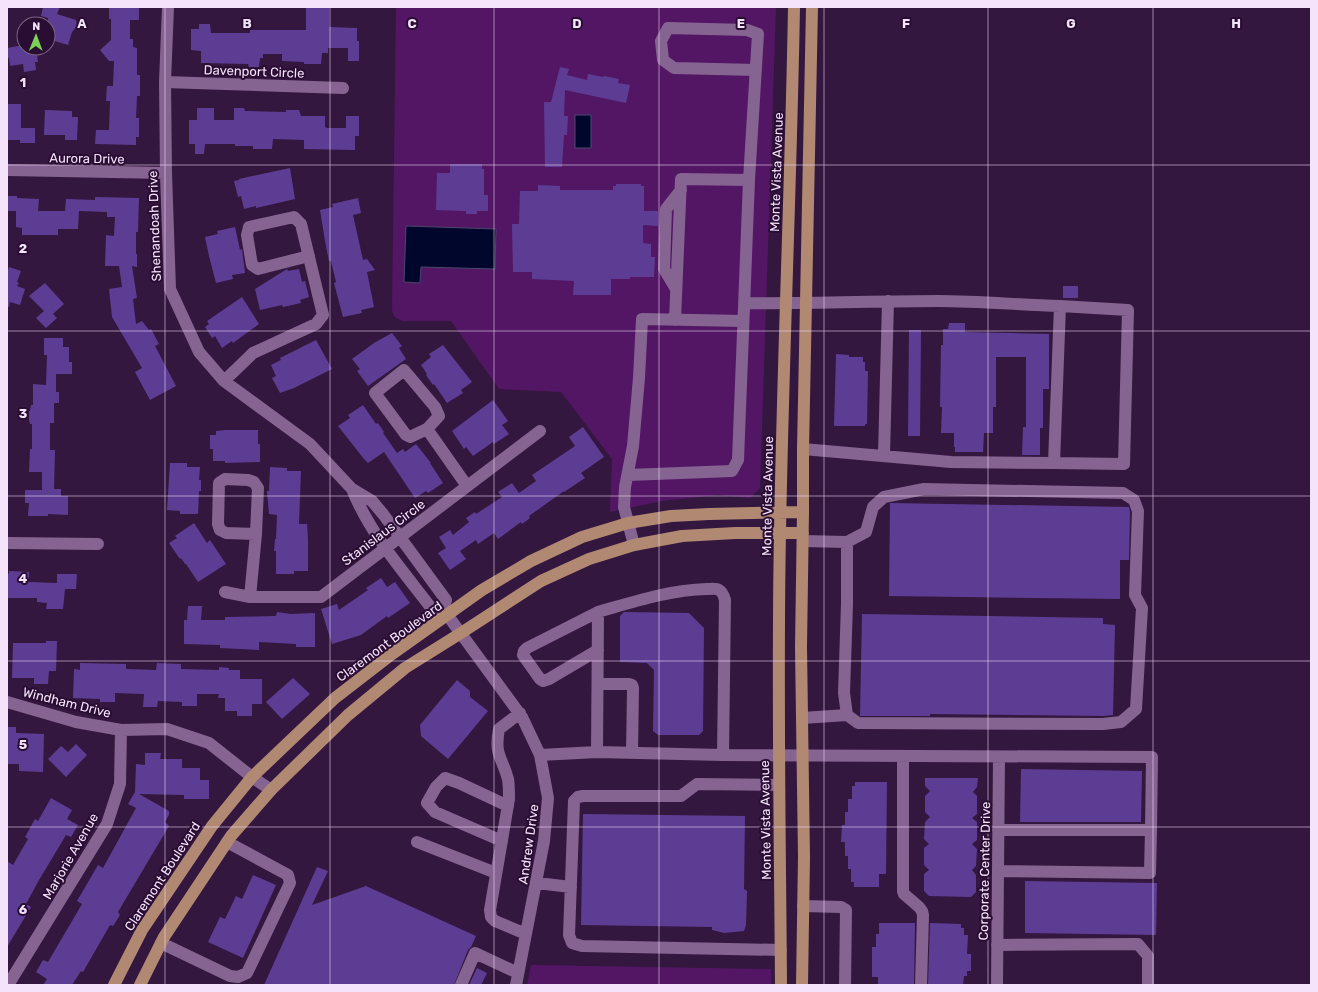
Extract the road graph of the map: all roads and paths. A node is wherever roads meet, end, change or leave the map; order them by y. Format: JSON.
{"nodes":[{"id":1,"x":168,"y":7,"type":"edge"},
{"id":2,"x":794,"y":7,"type":"edge"},
{"id":3,"x":812,"y":7,"type":"edge"},
{"id":4,"x":756,"y":70,"type":"junction"},
{"id":5,"x":165,"y":82,"type":"junction"},
{"id":6,"x":343,"y":88,"type":"dead end"},
{"id":7,"x":7,"y":170,"type":"edge"},
{"id":8,"x":166,"y":174,"type":"junction"},
{"id":9,"x":749,"y":180,"type":"junction"},
{"id":10,"x":681,"y":190,"type":"junction"},
{"id":11,"x":665,"y":236,"type":"junction"},
{"id":12,"x":679,"y":236,"type":"junction"},
{"id":13,"x":309,"y":256,"type":"junction"},
{"id":14,"x":676,"y":289,"type":"junction"},
{"id":15,"x":888,"y":301,"type":"junction"},
{"id":16,"x":744,"y":303,"type":"junction"},
{"id":17,"x":786,"y":304,"type":"junction"},
{"id":18,"x":806,"y":304,"type":"junction"},
{"id":19,"x":1060,"y":306,"type":"junction"},
{"id":20,"x":675,"y":320,"type":"junction"},
{"id":21,"x":743,"y":321,"type":"junction"},
{"id":22,"x":224,"y":381,"type":"junction"},
{"id":23,"x":427,"y":429,"type":"junction"},
{"id":24,"x":540,"y":431,"type":"dead end"},
{"id":25,"x":803,"y":448,"type":"junction"},
{"id":26,"x":884,"y":455,"type":"junction"},
{"id":27,"x":1054,"y":463,"type":"junction"},
{"id":28,"x":628,"y":475,"type":"junction"},
{"id":29,"x":467,"y":486,"type":"junction"},
{"id":30,"x":352,"y":489,"type":"junction"},
{"id":31,"x":780,"y":512,"type":"junction"},
{"id":32,"x":803,"y":512,"type":"junction"},
{"id":33,"x":628,"y":523,"type":"junction"},
{"id":34,"x":7,"y":533,"type":"edge"},
{"id":35,"x":780,"y":533,"type":"junction"},
{"id":36,"x":256,"y":534,"type":"junction"},
{"id":37,"x":400,"y":536,"type":"junction"},
{"id":38,"x":803,"y":537,"type":"junction"},
{"id":39,"x":848,"y":542,"type":"junction"},
{"id":40,"x":7,"y":543,"type":"edge"},
{"id":41,"x":98,"y":544,"type":"dead end"},
{"id":42,"x":634,"y":545,"type":"junction"},
{"id":43,"x":385,"y":548,"type":"junction"},
{"id":44,"x":225,"y":592,"type":"dead end"},
{"id":45,"x":250,"y":597,"type":"junction"},
{"id":46,"x":445,"y":612,"type":"junction"},
{"id":47,"x":598,"y":612,"type":"junction"},
{"id":48,"x":461,"y":633,"type":"junction"},
{"id":49,"x":598,"y":650,"type":"junction"},
{"id":50,"x":598,"y":684,"type":"junction"},
{"id":51,"x":7,"y":702,"type":"edge"},
{"id":52,"x":520,"y":713,"type":"junction"},
{"id":53,"x":847,"y":715,"type":"junction"},
{"id":54,"x":802,"y":718,"type":"junction"},
{"id":55,"x":121,"y":730,"type":"junction"},
{"id":56,"x":597,"y":752,"type":"junction"},
{"id":57,"x":632,"y":753,"type":"junction"},
{"id":58,"x":723,"y":755,"type":"junction"},
{"id":59,"x":779,"y":755,"type":"junction"},
{"id":60,"x":803,"y":755,"type":"junction"},
{"id":61,"x":540,"y":756,"type":"junction"},
{"id":62,"x":903,"y":756,"type":"junction"},
{"id":63,"x":999,"y":757,"type":"junction"},
{"id":64,"x":252,"y":777,"type":"junction"},
{"id":65,"x":779,"y":785,"type":"junction"},
{"id":66,"x":271,"y":790,"type":"junction"},
{"id":67,"x":508,"y":806,"type":"junction"},
{"id":68,"x":998,"y":830,"type":"junction"},
{"id":69,"x":1151,"y":830,"type":"junction"},
{"id":70,"x":502,"y":841,"type":"junction"},
{"id":71,"x":227,"y":842,"type":"junction"},
{"id":72,"x":417,"y":842,"type":"dead end"},
{"id":73,"x":998,"y":871,"type":"junction"},
{"id":74,"x":496,"y":873,"type":"junction"},
{"id":75,"x":537,"y":883,"type":"junction"},
{"id":76,"x":571,"y":887,"type":"junction"},
{"id":77,"x":803,"y":906,"type":"junction"},
{"id":78,"x":526,"y":934,"type":"junction"},
{"id":79,"x":161,"y":943,"type":"junction"},
{"id":80,"x":997,"y":944,"type":"junction"},
{"id":81,"x":781,"y":950,"type":"junction"},
{"id":82,"x":518,"y":973,"type":"junction"},
{"id":83,"x":8,"y":985,"type":"edge"},
{"id":84,"x":114,"y":985,"type":"edge"},
{"id":85,"x":140,"y":985,"type":"edge"},
{"id":86,"x":461,"y":985,"type":"edge"},
{"id":87,"x":516,"y":985,"type":"edge"},
{"id":88,"x":781,"y":985,"type":"edge"},
{"id":89,"x":802,"y":985,"type":"edge"},
{"id":90,"x":845,"y":985,"type":"edge"},
{"id":91,"x":921,"y":985,"type":"edge"},
{"id":92,"x":997,"y":985,"type":"edge"},
{"id":93,"x":1148,"y":985,"type":"edge"}],
"edges":[{"from":1,"to":5,"type":"street","name":"Shenandoah Drive"},
{"from":2,"to":17,"type":"main road","name":"Monte Vista Avenue"},
{"from":3,"to":18,"type":"main road"},
{"from":4,"to":4,"type":"street"},
{"from":4,"to":9,"type":"street"},
{"from":5,"to":6,"type":"street","name":"Davenport Circle"},
{"from":5,"to":8,"type":"street","name":"Shenandoah Drive"},
{"from":7,"to":8,"type":"street","name":"Aurora Drive"},
{"from":8,"to":22,"type":"street","name":"Shenandoah Drive"},
{"from":9,"to":10,"type":"street"},
{"from":9,"to":16,"type":"street"},
{"from":10,"to":11,"type":"street"},
{"from":10,"to":12,"type":"street"},
{"from":11,"to":12,"type":"street"},
{"from":11,"to":14,"type":"street"},
{"from":12,"to":14,"type":"street"},
{"from":13,"to":13,"type":"street"},
{"from":13,"to":22,"type":"street"},
{"from":14,"to":20,"type":"street"},
{"from":15,"to":18,"type":"street"},
{"from":15,"to":19,"type":"street"},
{"from":15,"to":26,"type":"street"},
{"from":16,"to":17,"type":"street"},
{"from":16,"to":21,"type":"street"},
{"from":17,"to":18,"type":"street"},
{"from":17,"to":31,"type":"main road","name":"Monte Vista Avenue"},
{"from":18,"to":25,"type":"main road"},
{"from":19,"to":27,"type":"street"},
{"from":19,"to":27,"type":"street"},
{"from":20,"to":21,"type":"street"},
{"from":20,"to":28,"type":"street"},
{"from":21,"to":28,"type":"street"},
{"from":22,"to":30,"type":"street","name":"Shenandoah Drive"},
{"from":23,"to":23,"type":"street"},
{"from":23,"to":29,"type":"street"},
{"from":24,"to":29,"type":"street","name":"Stanislaus Circle"},
{"from":25,"to":26,"type":"street"},
{"from":25,"to":32,"type":"main road"},
{"from":26,"to":27,"type":"street"},
{"from":28,"to":33,"type":"street"},
{"from":29,"to":37,"type":"street","name":"Stanislaus Circle"},
{"from":30,"to":37,"type":"street","name":"Shenandoah Drive"},
{"from":30,"to":43,"type":"street","name":"Shenandoah Drive"},
{"from":31,"to":32,"type":"main road","name":"Claremont Boulevard"},
{"from":31,"to":33,"type":"main road","name":"Claremont Boulevard"},
{"from":31,"to":35,"type":"main road","name":"Monte Vista Avenue"},
{"from":32,"to":38,"type":"main road"},
{"from":33,"to":42,"type":"street"},
{"from":33,"to":46,"type":"main road","name":"Claremont Boulevard"},
{"from":34,"to":40,"type":"street"},
{"from":35,"to":38,"type":"main road"},
{"from":35,"to":42,"type":"main road"},
{"from":35,"to":59,"type":"main road","name":"Monte Vista Avenue"},
{"from":36,"to":36,"type":"street"},
{"from":36,"to":45,"type":"street"},
{"from":37,"to":43,"type":"street","name":"Stanislaus Circle"},
{"from":37,"to":46,"type":"street","name":"Shenandoah Drive"},
{"from":38,"to":39,"type":"street"},
{"from":38,"to":54,"type":"main road"},
{"from":39,"to":53,"type":"street"},
{"from":39,"to":53,"type":"street"},
{"from":40,"to":41,"type":"street"},
{"from":42,"to":48,"type":"main road"},
{"from":43,"to":45,"type":"street","name":"Stanislaus Circle"},
{"from":43,"to":46,"type":"street","name":"Shenandoah Drive"},
{"from":44,"to":45,"type":"street","name":"Stanislaus Circle"},
{"from":46,"to":48,"type":"street","name":"Andrew Drive"},
{"from":46,"to":64,"type":"main road","name":"Claremont Boulevard"},
{"from":47,"to":49,"type":"street"},
{"from":47,"to":49,"type":"street"},
{"from":47,"to":58,"type":"street"},
{"from":48,"to":52,"type":"street","name":"Andrew Drive"},
{"from":48,"to":66,"type":"main road"},
{"from":49,"to":50,"type":"street"},
{"from":50,"to":56,"type":"street"},
{"from":50,"to":57,"type":"street"},
{"from":51,"to":55,"type":"street","name":"Windham Drive"},
{"from":52,"to":61,"type":"street","name":"Andrew Drive"},
{"from":52,"to":67,"type":"street"},
{"from":53,"to":54,"type":"street"},
{"from":54,"to":60,"type":"main road"},
{"from":55,"to":64,"type":"street","name":"Windham Drive"},
{"from":55,"to":83,"type":"street","name":"Marjorie Avenue"},
{"from":56,"to":57,"type":"street"},
{"from":56,"to":61,"type":"street"},
{"from":57,"to":58,"type":"street"},
{"from":58,"to":59,"type":"street"},
{"from":59,"to":60,"type":"street"},
{"from":59,"to":65,"type":"main road","name":"Monte Vista Avenue"},
{"from":60,"to":62,"type":"street"},
{"from":60,"to":77,"type":"main road"},
{"from":61,"to":75,"type":"street","name":"Andrew Drive"},
{"from":62,"to":63,"type":"street"},
{"from":62,"to":91,"type":"street"},
{"from":63,"to":68,"type":"street","name":"Corporate Center Drive"},
{"from":63,"to":69,"type":"street"},
{"from":64,"to":66,"type":"street","name":"Windham Drive"},
{"from":64,"to":84,"type":"main road","name":"Claremont Boulevard"},
{"from":65,"to":76,"type":"street"},
{"from":65,"to":81,"type":"main road","name":"Monte Vista Avenue"},
{"from":66,"to":71,"type":"main road"},
{"from":67,"to":70,"type":"street"},
{"from":67,"to":70,"type":"street"},
{"from":68,"to":69,"type":"street"},
{"from":68,"to":73,"type":"street","name":"Corporate Center Drive"},
{"from":69,"to":73,"type":"street"},
{"from":70,"to":74,"type":"street"},
{"from":71,"to":79,"type":"main road"},
{"from":71,"to":79,"type":"street"},
{"from":72,"to":74,"type":"street"},
{"from":73,"to":80,"type":"street","name":"Corporate Center Drive"},
{"from":74,"to":78,"type":"street"},
{"from":75,"to":76,"type":"street"},
{"from":75,"to":78,"type":"street","name":"Andrew Drive"},
{"from":76,"to":81,"type":"street"},
{"from":77,"to":89,"type":"main road"},
{"from":77,"to":90,"type":"street"},
{"from":78,"to":82,"type":"street","name":"Andrew Drive"},
{"from":79,"to":85,"type":"main road"},
{"from":80,"to":92,"type":"street","name":"Corporate Center Drive"},
{"from":80,"to":93,"type":"street"},
{"from":81,"to":88,"type":"main road","name":"Monte Vista Avenue"},
{"from":82,"to":86,"type":"street"},
{"from":82,"to":87,"type":"street","name":"Andrew Drive"}]}
